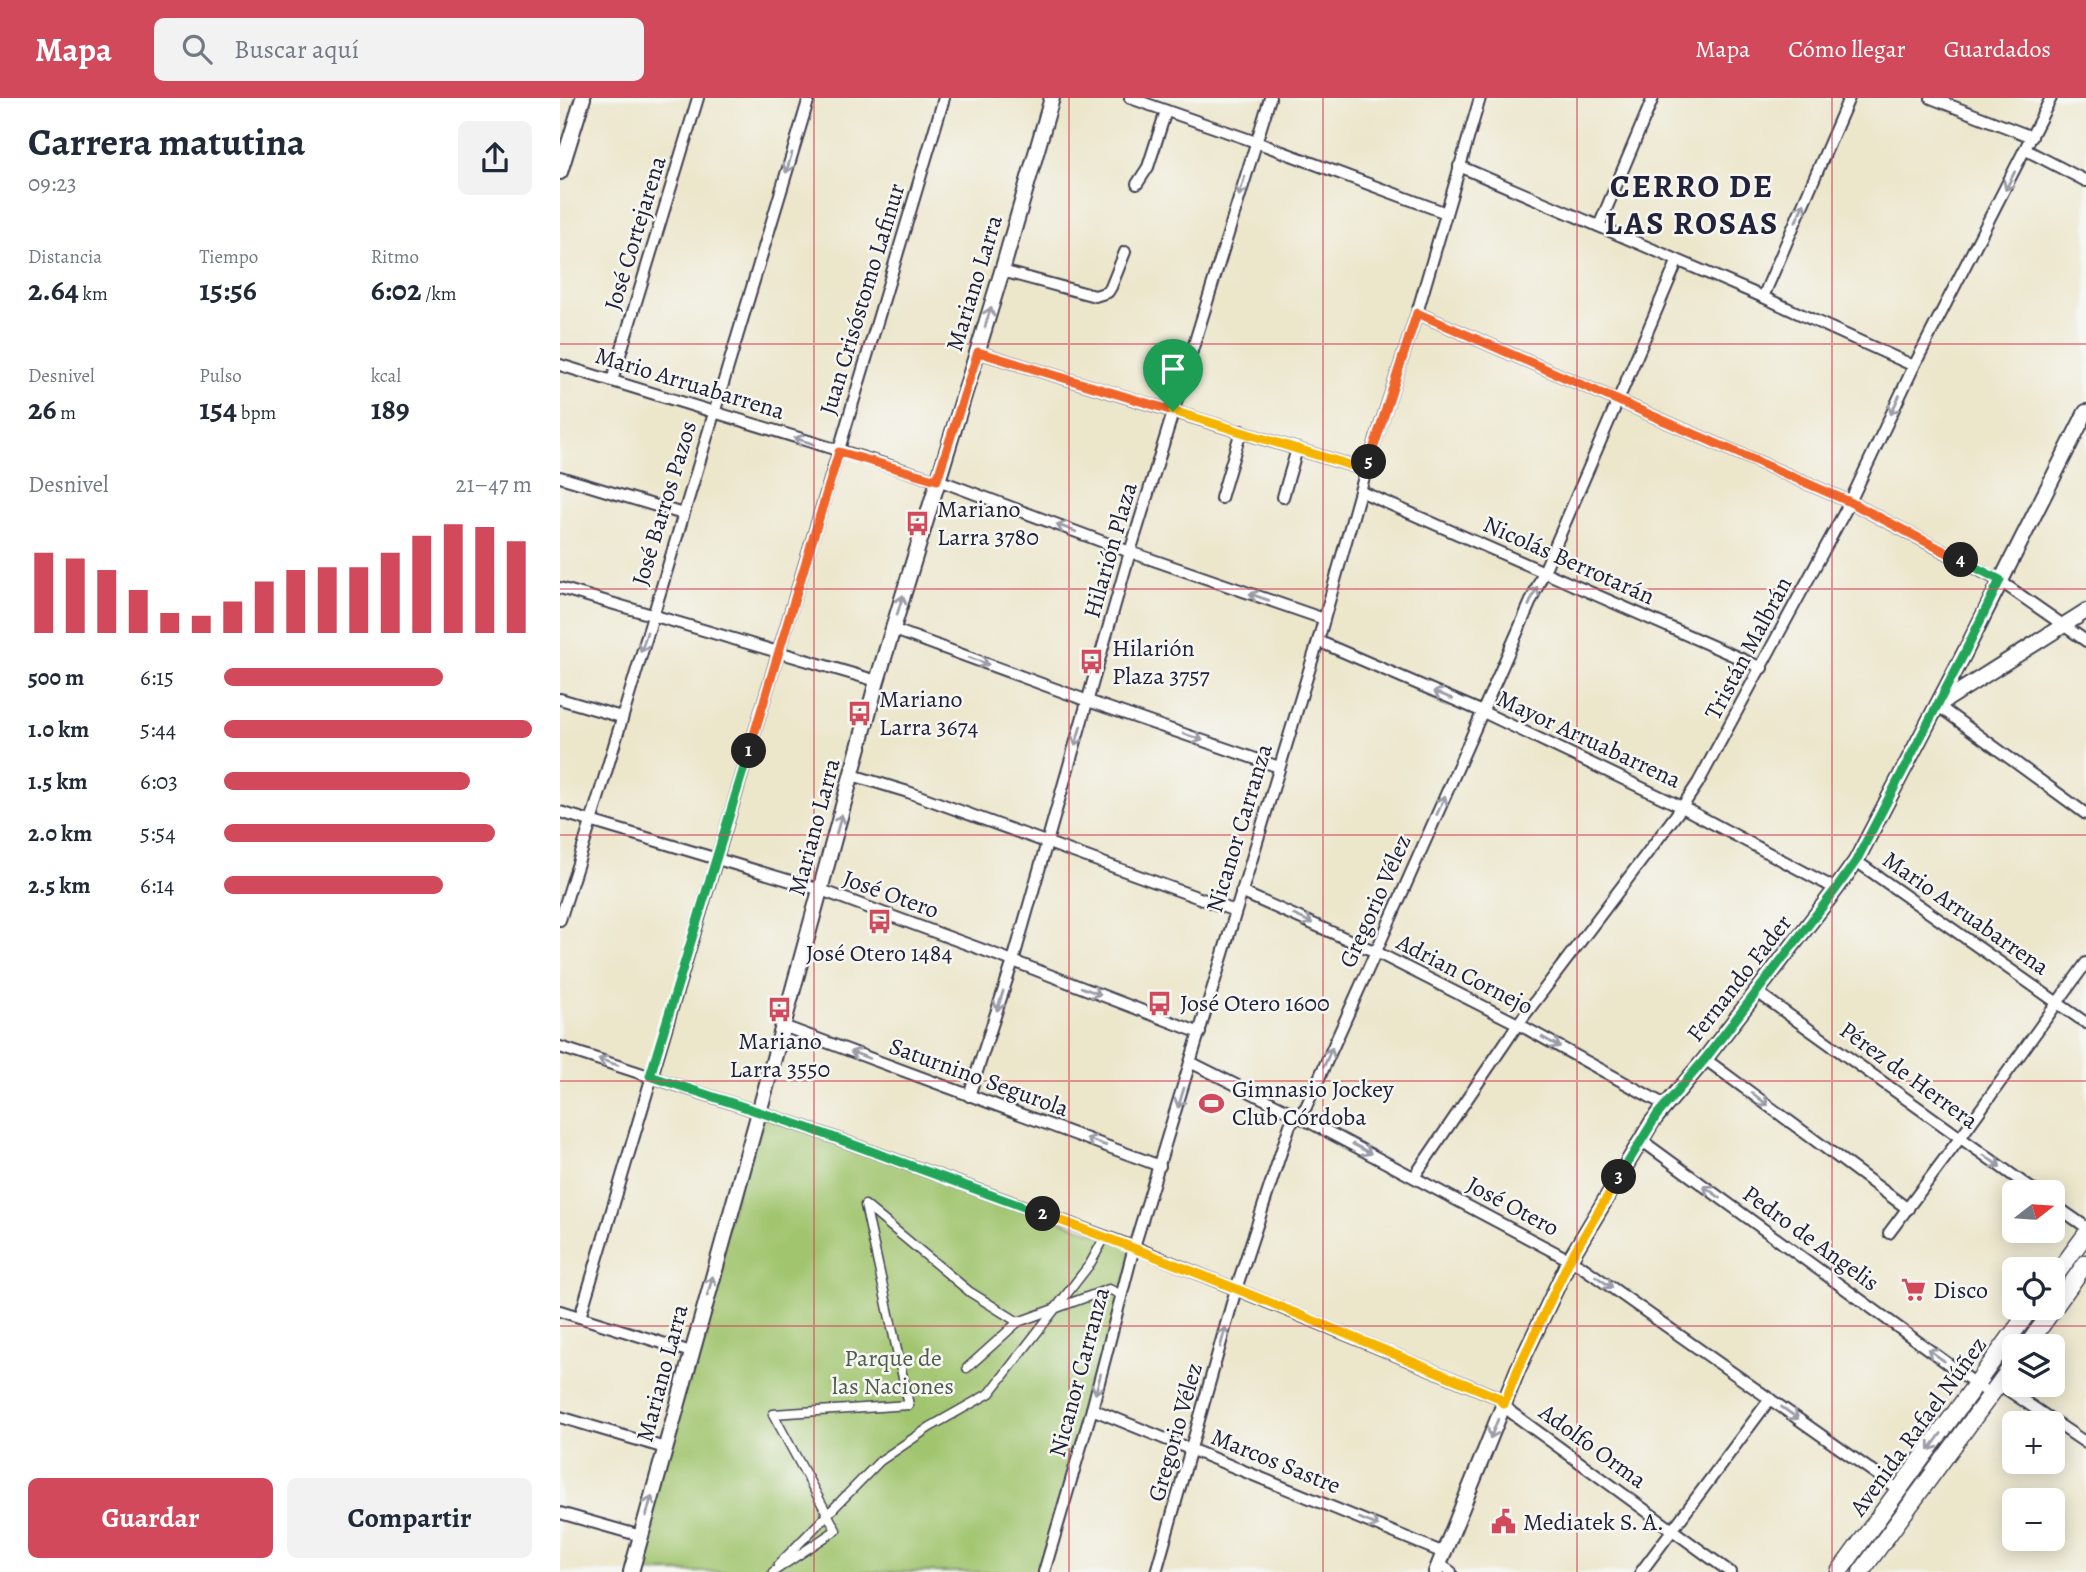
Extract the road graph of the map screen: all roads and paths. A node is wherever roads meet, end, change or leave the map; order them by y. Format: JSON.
{"nodes":[{"id":1,"x":583,"y":98,"type":"edge"},
{"id":2,"x":698,"y":98,"type":"edge"},
{"id":3,"x":809,"y":98,"type":"edge"},
{"id":4,"x":944,"y":98,"type":"edge"},
{"id":5,"x":1052,"y":98,"type":"edge"},
{"id":6,"x":1130,"y":98,"type":"edge"},
{"id":7,"x":1270,"y":98,"type":"edge"},
{"id":8,"x":1480,"y":98,"type":"edge"},
{"id":9,"x":1653,"y":98,"type":"edge"},
{"id":10,"x":1849,"y":98,"type":"edge"},
{"id":11,"x":1931,"y":98,"type":"edge"},
{"id":12,"x":2051,"y":98,"type":"edge"},
{"id":13,"x":1166,"y":111,"type":"junction"},
{"id":14,"x":2032,"y":136,"type":"junction"},
{"id":15,"x":1256,"y":142,"type":"junction"},
{"id":16,"x":2026,"y":150,"type":"junction"},
{"id":17,"x":1459,"y":166,"type":"junction"},
{"id":18,"x":560,"y":172,"type":"edge"},
{"id":19,"x":2086,"y":181,"type":"edge"},
{"id":20,"x":1137,"y":184,"type":"dead end"},
{"id":21,"x":1446,"y":213,"type":"junction"},
{"id":22,"x":1599,"y":226,"type":"junction"},
{"id":23,"x":1125,"y":252,"type":"dead end"},
{"id":24,"x":1677,"y":262,"type":"junction"},
{"id":25,"x":1002,"y":271,"type":"junction"},
{"id":26,"x":1763,"y":297,"type":"junction"},
{"id":27,"x":1417,"y":313,"type":"junction"},
{"id":28,"x":978,"y":352,"type":"junction"},
{"id":29,"x":560,"y":365,"type":"edge"},
{"id":30,"x":1914,"y":366,"type":"junction"},
{"id":31,"x":612,"y":381,"type":"junction"},
{"id":32,"x":1618,"y":402,"type":"junction"},
{"id":33,"x":1173,"y":411,"type":"junction"},
{"id":34,"x":2086,"y":412,"type":"edge"},
{"id":35,"x":713,"y":413,"type":"junction"},
{"id":36,"x":1241,"y":431,"type":"junction"},
{"id":37,"x":1297,"y":449,"type":"junction"},
{"id":38,"x":839,"y":452,"type":"junction"},
{"id":39,"x":1366,"y":470,"type":"junction"},
{"id":40,"x":560,"y":477,"type":"edge"},
{"id":41,"x":937,"y":480,"type":"junction"},
{"id":42,"x":1360,"y":491,"type":"junction"},
{"id":43,"x":1283,"y":497,"type":"dead end"},
{"id":44,"x":1221,"y":498,"type":"dead end"},
{"id":45,"x":1850,"y":502,"type":"junction"},
{"id":46,"x":683,"y":513,"type":"junction"},
{"id":47,"x":1130,"y":552,"type":"junction"},
{"id":48,"x":1544,"y":572,"type":"junction"},
{"id":49,"x":2000,"y":580,"type":"junction"},
{"id":50,"x":560,"y":588,"type":"edge"},
{"id":51,"x":2086,"y":611,"type":"edge"},
{"id":52,"x":652,"y":615,"type":"junction"},
{"id":53,"x":1324,"y":619,"type":"junction"},
{"id":54,"x":2064,"y":625,"type":"junction"},
{"id":55,"x":892,"y":629,"type":"junction"},
{"id":56,"x":1318,"y":641,"type":"junction"},
{"id":57,"x":2086,"y":641,"type":"edge"},
{"id":58,"x":778,"y":651,"type":"junction"},
{"id":59,"x":1762,"y":668,"type":"junction"},
{"id":60,"x":877,"y":681,"type":"junction"},
{"id":61,"x":560,"y":699,"type":"edge"},
{"id":62,"x":1088,"y":701,"type":"junction"},
{"id":63,"x":1937,"y":705,"type":"junction"},
{"id":64,"x":1483,"y":712,"type":"junction"},
{"id":65,"x":621,"y":718,"type":"junction"},
{"id":66,"x":1279,"y":767,"type":"junction"},
{"id":67,"x":852,"y":775,"type":"junction"},
{"id":68,"x":1682,"y":807,"type":"junction"},
{"id":69,"x":560,"y":812,"type":"edge"},
{"id":70,"x":2086,"y":814,"type":"edge"},
{"id":71,"x":591,"y":822,"type":"junction"},
{"id":72,"x":1047,"y":842,"type":"junction"},
{"id":73,"x":717,"y":859,"type":"junction"},
{"id":74,"x":1856,"y":861,"type":"junction"},
{"id":75,"x":1836,"y":889,"type":"junction"},
{"id":76,"x":821,"y":890,"type":"junction"},
{"id":77,"x":1241,"y":892,"type":"junction"},
{"id":78,"x":1235,"y":911,"type":"junction"},
{"id":79,"x":560,"y":920,"type":"edge"},
{"id":80,"x":1376,"y":952,"type":"junction"},
{"id":81,"x":1013,"y":961,"type":"junction"},
{"id":82,"x":2086,"y":963,"type":"edge"},
{"id":83,"x":1757,"y":992,"type":"junction"},
{"id":84,"x":2057,"y":1002,"type":"junction"},
{"id":85,"x":2086,"y":1023,"type":"edge"},
{"id":86,"x":1518,"y":1024,"type":"junction"},
{"id":87,"x":783,"y":1026,"type":"junction"},
{"id":88,"x":1200,"y":1033,"type":"junction"},
{"id":89,"x":560,"y":1047,"type":"edge"},
{"id":90,"x":1705,"y":1059,"type":"junction"},
{"id":91,"x":1192,"y":1063,"type":"junction"},
{"id":92,"x":650,"y":1076,"type":"junction"},
{"id":93,"x":969,"y":1096,"type":"junction"},
{"id":94,"x":1665,"y":1105,"type":"junction"},
{"id":95,"x":758,"y":1113,"type":"junction"},
{"id":96,"x":1298,"y":1116,"type":"junction"},
{"id":97,"x":1960,"y":1138,"type":"junction"},
{"id":98,"x":1641,"y":1140,"type":"junction"},
{"id":99,"x":1160,"y":1166,"type":"junction"},
{"id":100,"x":1414,"y":1177,"type":"junction"},
{"id":101,"x":2019,"y":1180,"type":"edge"},
{"id":102,"x":1908,"y":1209,"type":"junction"},
{"id":103,"x":2065,"y":1212,"type":"edge"},
{"id":104,"x":2086,"y":1227,"type":"edge"},
{"id":105,"x":1889,"y":1233,"type":"dead end"},
{"id":106,"x":2086,"y":1234,"type":"edge"},
{"id":107,"x":1105,"y":1237,"type":"junction"},
{"id":108,"x":1135,"y":1247,"type":"junction"},
{"id":109,"x":1570,"y":1259,"type":"junction"},
{"id":110,"x":2065,"y":1263,"type":"edge"},
{"id":111,"x":2086,"y":1263,"type":"edge"},
{"id":112,"x":1236,"y":1289,"type":"junction"},
{"id":113,"x":1122,"y":1295,"type":"junction"},
{"id":114,"x":1056,"y":1308,"type":"junction"},
{"id":115,"x":560,"y":1311,"type":"edge"},
{"id":116,"x":580,"y":1317,"type":"junction"},
{"id":117,"x":2023,"y":1320,"type":"edge"},
{"id":118,"x":1018,"y":1322,"type":"junction"},
{"id":119,"x":2036,"y":1334,"type":"edge"},
{"id":120,"x":691,"y":1352,"type":"junction"},
{"id":121,"x":967,"y":1368,"type":"dead end"},
{"id":122,"x":2002,"y":1380,"type":"edge"},
{"id":123,"x":1977,"y":1384,"type":"junction"},
{"id":124,"x":1995,"y":1390,"type":"junction"},
{"id":125,"x":1770,"y":1399,"type":"junction"},
{"id":126,"x":1504,"y":1404,"type":"junction"},
{"id":127,"x":1092,"y":1409,"type":"junction"},
{"id":128,"x":560,"y":1417,"type":"edge"},
{"id":129,"x":2086,"y":1443,"type":"edge"},
{"id":130,"x":665,"y":1448,"type":"junction"},
{"id":131,"x":1192,"y":1450,"type":"junction"},
{"id":132,"x":1899,"y":1490,"type":"junction"},
{"id":133,"x":560,"y":1513,"type":"edge"},
{"id":134,"x":828,"y":1514,"type":"junction"},
{"id":135,"x":1673,"y":1530,"type":"junction"},
{"id":136,"x":641,"y":1536,"type":"junction"},
{"id":137,"x":1443,"y":1565,"type":"edge"},
{"id":138,"x":631,"y":1572,"type":"edge"},
{"id":139,"x":772,"y":1572,"type":"edge"},
{"id":140,"x":1044,"y":1572,"type":"edge"},
{"id":141,"x":1156,"y":1572,"type":"edge"},
{"id":142,"x":1641,"y":1572,"type":"edge"},
{"id":143,"x":1730,"y":1572,"type":"edge"},
{"id":144,"x":1839,"y":1572,"type":"edge"},
{"id":145,"x":1861,"y":1572,"type":"edge"}],
"edges":[{"from":1,"to":18,"type":"main road"},
{"from":2,"to":31,"type":"street","name":"José Cortejarena"},
{"from":3,"to":35,"type":"street","name":"José Barros Pazos","one_way":true},
{"from":4,"to":38,"type":"street","name":"Juan Crisóstomo Lafinur"},
{"from":5,"to":25,"type":"main road","name":"Mariano Larra"},
{"from":6,"to":13,"type":"street"},
{"from":7,"to":15,"type":"street","name":"Hilarión Plaza"},
{"from":8,"to":17,"type":"street","name":"Nicanor Carranza"},
{"from":9,"to":22,"type":"street"},
{"from":26,"to":10,"type":"street","one_way":true},
{"from":11,"to":14,"type":"street"},
{"from":12,"to":14,"type":"street","name":"Tristán Malbrán"},
{"from":13,"to":15,"type":"street"},
{"from":13,"to":20,"type":"street"},
{"from":14,"to":16,"type":"street","name":"Tristán Malbrán"},
{"from":15,"to":21,"type":"street"},
{"from":15,"to":33,"type":"street","name":"Hilarión Plaza","one_way":true},
{"from":16,"to":19,"type":"street"},
{"from":16,"to":30,"type":"street","name":"Tristán Malbrán","one_way":true},
{"from":17,"to":21,"type":"street","name":"Nicanor Carranza"},
{"from":17,"to":22,"type":"street"},
{"from":21,"to":27,"type":"street","name":"Nicanor Carranza"},
{"from":22,"to":24,"type":"street"},
{"from":23,"to":25,"type":"street"},
{"from":24,"to":26,"type":"street"},
{"from":24,"to":32,"type":"street","name":"Gregorio Vélez"},
{"from":28,"to":25,"type":"main road","name":"Mariano Larra","one_way":true},
{"from":26,"to":30,"type":"street"},
{"from":27,"to":32,"type":"street"},
{"from":27,"to":39,"type":"street","name":"Nicanor Carranza"},
{"from":28,"to":33,"type":"street"},
{"from":28,"to":41,"type":"main road","name":"Mariano Larra"},
{"from":29,"to":31,"type":"street","name":"Mario Arruabarrena"},
{"from":30,"to":45,"type":"street","name":"Tristán Malbrán","one_way":true},
{"from":31,"to":35,"type":"street","name":"Mario Arruabarrena"},
{"from":32,"to":45,"type":"street"},
{"from":32,"to":48,"type":"street","name":"Gregorio Vélez"},
{"from":33,"to":36,"type":"street"},
{"from":33,"to":47,"type":"street","name":"Hilarión Plaza"},
{"from":34,"to":49,"type":"main road","name":"Fernando Fader"},
{"from":38,"to":35,"type":"street","name":"Mario Arruabarrena","one_way":true},
{"from":35,"to":46,"type":"street","name":"José Barros Pazos"},
{"from":36,"to":37,"type":"street"},
{"from":36,"to":44,"type":"street"},
{"from":37,"to":39,"type":"street"},
{"from":37,"to":43,"type":"street"},
{"from":38,"to":41,"type":"street","name":"Mario Arruabarrena"},
{"from":38,"to":58,"type":"street","name":"Juan Crisóstomo Lafinur"},
{"from":39,"to":42,"type":"street","name":"Nicanor Carranza"},
{"from":40,"to":46,"type":"street"},
{"from":47,"to":41,"type":"street","name":"Mario Arruabarrena","one_way":true},
{"from":55,"to":41,"type":"main road","name":"Mariano Larra","one_way":true},
{"from":42,"to":48,"type":"street","name":"Nicolás Berrotarán"},
{"from":42,"to":53,"type":"street","name":"Nicanor Carranza"},
{"from":45,"to":49,"type":"street"},
{"from":45,"to":59,"type":"street","name":"Tristán Malbrán"},
{"from":46,"to":52,"type":"street","name":"José Barros Pazos"},
{"from":53,"to":47,"type":"street","name":"Mario Arruabarrena","one_way":true},
{"from":47,"to":62,"type":"street","name":"Hilarión Plaza"},
{"from":48,"to":59,"type":"street","name":"Nicolás Berrotarán"},
{"from":64,"to":48,"type":"street","name":"Gregorio Vélez","one_way":true},
{"from":49,"to":54,"type":"street"},
{"from":49,"to":63,"type":"main road","name":"Fernando Fader"},
{"from":50,"to":52,"type":"street"},
{"from":51,"to":54,"type":"main road"},
{"from":52,"to":58,"type":"street"},
{"from":52,"to":65,"type":"street","name":"José Barros Pazos","one_way":true},
{"from":53,"to":56,"type":"street","name":"Nicanor Carranza"},
{"from":54,"to":57,"type":"street"},
{"from":54,"to":63,"type":"main road"},
{"from":55,"to":60,"type":"main road","name":"Mariano Larra"},
{"from":55,"to":62,"type":"street","one_way":true},
{"from":64,"to":56,"type":"street","name":"Mayor Arruabarrena","one_way":true},
{"from":56,"to":66,"type":"street","name":"Nicanor Carranza"},
{"from":58,"to":60,"type":"street"},
{"from":58,"to":73,"type":"street","name":"Juan Crisóstomo Lafinur"},
{"from":59,"to":68,"type":"street","name":"Tristán Malbrán"},
{"from":60,"to":67,"type":"main road","name":"Mariano Larra"},
{"from":61,"to":65,"type":"street"},
{"from":62,"to":66,"type":"street","one_way":true},
{"from":62,"to":72,"type":"street","name":"Hilarión Plaza","one_way":true},
{"from":63,"to":70,"type":"street"},
{"from":63,"to":74,"type":"main road","name":"Fernando Fader"},
{"from":64,"to":68,"type":"street","name":"Mayor Arruabarrena"},
{"from":80,"to":64,"type":"street","name":"Gregorio Vélez","one_way":true},
{"from":65,"to":71,"type":"street","name":"José Barros Pazos"},
{"from":66,"to":77,"type":"street","name":"Nicanor Carranza"},
{"from":67,"to":72,"type":"street"},
{"from":76,"to":67,"type":"main road","name":"Mariano Larra","one_way":true},
{"from":68,"to":75,"type":"street","name":"Mayor Arruabarrena"},
{"from":68,"to":86,"type":"street","name":"Tristán Malbrán"},
{"from":69,"to":71,"type":"street","name":"José Otero"},
{"from":71,"to":73,"type":"street","name":"José Otero"},
{"from":71,"to":79,"type":"street","name":"José Barros Pazos"},
{"from":72,"to":78,"type":"street"},
{"from":72,"to":81,"type":"street","name":"Hilarión Plaza"},
{"from":73,"to":76,"type":"street","name":"José Otero"},
{"from":73,"to":92,"type":"street","name":"Juan Crisóstomo Lafinur"},
{"from":74,"to":75,"type":"main road","name":"Fernando Fader"},
{"from":74,"to":84,"type":"street","name":"Mario Arruabarrena"},
{"from":75,"to":83,"type":"main road","name":"Fernando Fader"},
{"from":76,"to":81,"type":"street","name":"José Otero"},
{"from":76,"to":87,"type":"main road","name":"Mariano Larra"},
{"from":77,"to":78,"type":"street","name":"Nicanor Carranza"},
{"from":77,"to":80,"type":"street","name":"Adrian Cornejo","one_way":true},
{"from":78,"to":88,"type":"street","name":"Nicanor Carranza"},
{"from":80,"to":86,"type":"street","name":"Adrian Cornejo"},
{"from":96,"to":80,"type":"street","name":"Gregorio Vélez","one_way":true},
{"from":81,"to":88,"type":"street","name":"José Otero","one_way":true},
{"from":81,"to":93,"type":"street","name":"Hilarión Plaza","one_way":true},
{"from":82,"to":84,"type":"street"},
{"from":83,"to":90,"type":"main road","name":"Fernando Fader"},
{"from":83,"to":97,"type":"street","name":"Pérez de Herrera"},
{"from":84,"to":85,"type":"street","name":"Mario Arruabarrena"},
{"from":84,"to":97,"type":"street"},
{"from":86,"to":94,"type":"street","name":"Adrian Cornejo","one_way":true},
{"from":86,"to":100,"type":"street","name":"Tristán Malbrán"},
{"from":93,"to":87,"type":"street","name":"Saturnino Segurola","one_way":true},
{"from":87,"to":95,"type":"main road","name":"Mariano Larra"},
{"from":88,"to":91,"type":"street","name":"Nicanor Carranza"},
{"from":92,"to":89,"type":"street","name":"Adolfo Orma","one_way":true},
{"from":90,"to":94,"type":"main road","name":"Fernando Fader"},
{"from":90,"to":102,"type":"street","one_way":true},
{"from":91,"to":96,"type":"street","name":"José Otero"},
{"from":91,"to":99,"type":"street","name":"Nicanor Carranza","one_way":true},
{"from":92,"to":95,"type":"street","name":"Adolfo Orma"},
{"from":92,"to":116,"type":"street","name":"Juan Crisóstomo Lafinur"},
{"from":99,"to":93,"type":"street","name":"Saturnino Segurola","one_way":true},
{"from":94,"to":98,"type":"main road","name":"Fernando Fader"},
{"from":95,"to":107,"type":"street","name":"Adolfo Orma"},
{"from":120,"to":95,"type":"main road","name":"Mariano Larra","one_way":true},
{"from":96,"to":100,"type":"street","name":"José Otero","one_way":true},
{"from":96,"to":112,"type":"street","name":"Gregorio Vélez"},
{"from":97,"to":101,"type":"street","name":"Pérez de Herrera","one_way":true},
{"from":97,"to":102,"type":"street"},
{"from":98,"to":109,"type":"main road","name":"Fernando Fader"},
{"from":123,"to":98,"type":"street","name":"Pedro de Angelis","one_way":true},
{"from":99,"to":108,"type":"street","name":"Nicanor Carranza"},
{"from":100,"to":109,"type":"street","name":"José Otero"},
{"from":102,"to":105,"type":"street"},
{"from":103,"to":104,"type":"street"},
{"from":106,"to":110,"type":"main road"},
{"from":107,"to":108,"type":"street","name":"Adolfo Orma"},
{"from":107,"to":114,"type":"street"},
{"from":108,"to":112,"type":"street","name":"Adolfo Orma"},
{"from":108,"to":113,"type":"street","name":"Nicanor Carranza"},
{"from":109,"to":125,"type":"street","name":"José Otero","one_way":true},
{"from":109,"to":126,"type":"main road","name":"Fernando Fader"},
{"from":111,"to":119,"type":"main road","name":"Avenida Rafael Núñez"},
{"from":112,"to":126,"type":"street","name":"Adolfo Orma"},
{"from":131,"to":112,"type":"street","name":"Gregorio Vélez","one_way":true},
{"from":113,"to":114,"type":"street"},
{"from":113,"to":127,"type":"street","name":"Nicanor Carranza","one_way":true},
{"from":114,"to":118,"type":"street"},
{"from":114,"to":134,"type":"street"},
{"from":115,"to":116,"type":"street"},
{"from":116,"to":120,"type":"street"},
{"from":117,"to":123,"type":"main road","name":"Avenida Rafael Núñez"},
{"from":118,"to":121,"type":"street"},
{"from":118,"to":134,"type":"street"},
{"from":120,"to":130,"type":"main road","name":"Mariano Larra"},
{"from":122,"to":124,"type":"main road","name":"Avenida Rafael Núñez"},
{"from":123,"to":124,"type":"street","name":"Pedro de Angelis"},
{"from":123,"to":132,"type":"main road","name":"Avenida Rafael Núñez","one_way":true},
{"from":124,"to":129,"type":"street","name":"Pedro de Angelis"},
{"from":124,"to":145,"type":"main road","name":"Avenida Rafael Núñez"},
{"from":125,"to":132,"type":"street","name":"José Otero","one_way":true},
{"from":125,"to":135,"type":"street"},
{"from":126,"to":135,"type":"street","name":"Adolfo Orma"},
{"from":126,"to":137,"type":"main road","name":"Fernando Fader","one_way":true},
{"from":127,"to":131,"type":"street","name":"Marcos Sastre"},
{"from":127,"to":140,"type":"street","name":"Nicanor Carranza"},
{"from":128,"to":130,"type":"street"},
{"from":136,"to":130,"type":"main road","name":"Mariano Larra","one_way":true},
{"from":131,"to":137,"type":"street","name":"Marcos Sastre","one_way":true},
{"from":131,"to":141,"type":"street","name":"Gregorio Vélez"},
{"from":132,"to":144,"type":"main road","name":"Avenida Rafael Núñez"},
{"from":133,"to":136,"type":"street"},
{"from":134,"to":139,"type":"street"},
{"from":134,"to":139,"type":"street"},
{"from":135,"to":142,"type":"street"},
{"from":135,"to":143,"type":"street","name":"Adolfo Orma"},
{"from":136,"to":138,"type":"main road","name":"Mariano Larra"}]}
